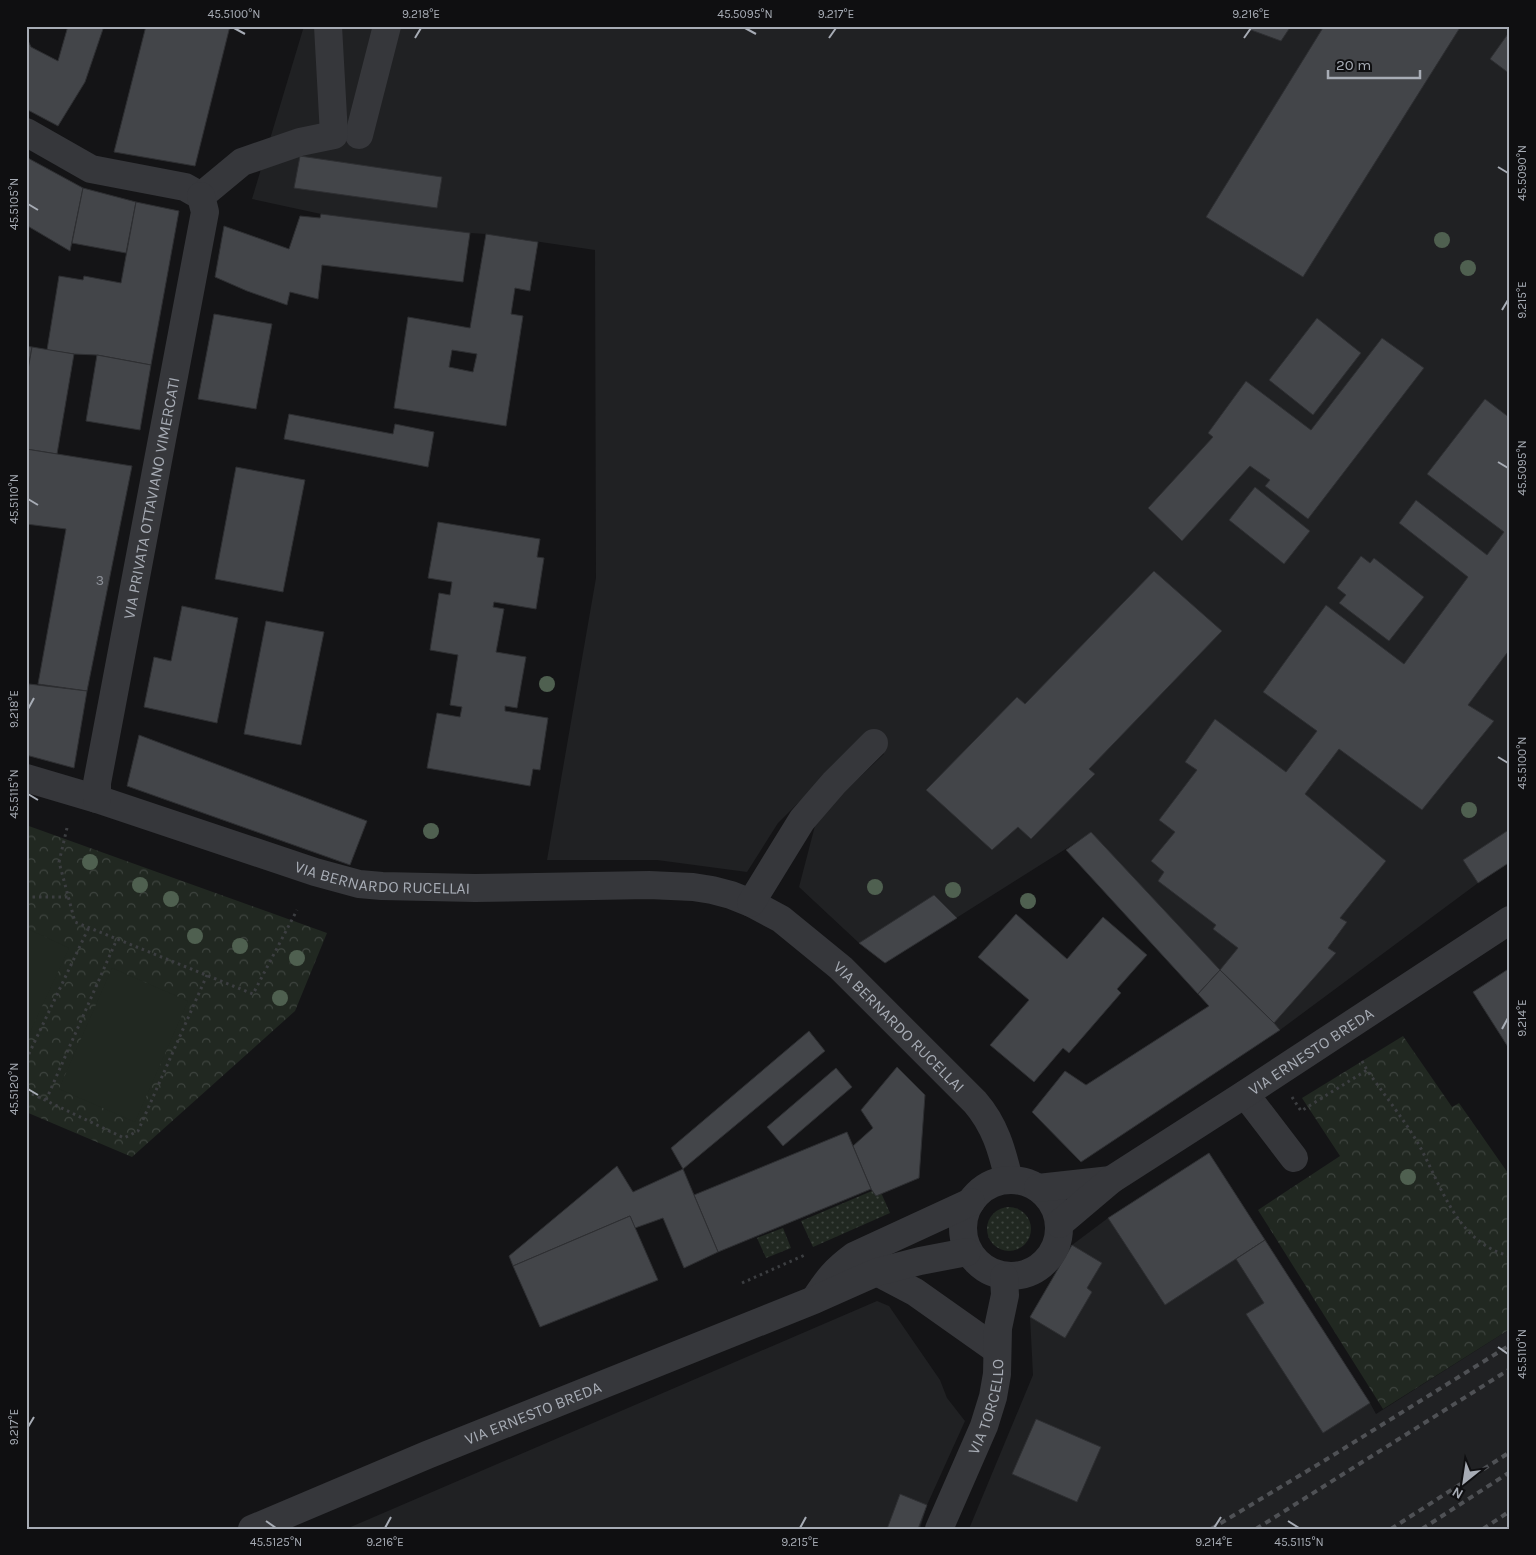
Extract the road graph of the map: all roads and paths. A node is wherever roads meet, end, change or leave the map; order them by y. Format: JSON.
{"nodes":[{"id":1,"x":328,"y":26,"type":"edge"},
{"id":2,"x":387,"y":26,"type":"edge"},
{"id":3,"x":26,"y":132,"type":"edge"},
{"id":4,"x":359,"y":135,"type":"dead end"},
{"id":5,"x":201,"y":196,"type":"junction"},
{"id":6,"x":874,"y":743,"type":"dead end"},
{"id":7,"x":26,"y":778,"type":"edge"},
{"id":8,"x":97,"y":798,"type":"junction"},
{"id":9,"x":67,"y":828,"type":"dead end"},
{"id":10,"x":26,"y":898,"type":"edge"},
{"id":11,"x":68,"y":898,"type":"junction"},
{"id":12,"x":751,"y":903,"type":"junction"},
{"id":13,"x":297,"y":910,"type":"dead end"},
{"id":14,"x":1510,"y":920,"type":"edge"},
{"id":15,"x":89,"y":927,"type":"junction"},
{"id":16,"x":118,"y":939,"type":"junction"},
{"id":17,"x":207,"y":975,"type":"junction"},
{"id":18,"x":26,"y":1060,"type":"edge"},
{"id":19,"x":1362,"y":1061,"type":"dead end"},
{"id":20,"x":1367,"y":1070,"type":"junction"},
{"id":21,"x":26,"y":1091,"type":"edge"},
{"id":22,"x":1246,"y":1094,"type":"junction"},
{"id":23,"x":1292,"y":1096,"type":"dead end"},
{"id":24,"x":46,"y":1100,"type":"junction"},
{"id":25,"x":1294,"y":1158,"type":"dead end"},
{"id":26,"x":1009,"y":1180,"type":"junction"},
{"id":27,"x":1111,"y":1180,"type":"junction"},
{"id":28,"x":1038,"y":1188,"type":"junction"},
{"id":29,"x":972,"y":1202,"type":"junction"},
{"id":30,"x":1059,"y":1224,"type":"junction"},
{"id":31,"x":967,"y":1252,"type":"junction"},
{"id":32,"x":807,"y":1254,"type":"dead end"},
{"id":33,"x":1510,"y":1256,"type":"edge"},
{"id":34,"x":877,"y":1272,"type":"junction"},
{"id":35,"x":1004,"y":1277,"type":"junction"},
{"id":36,"x":742,"y":1283,"type":"dead end"},
{"id":37,"x":814,"y":1300,"type":"junction"},
{"id":38,"x":997,"y":1350,"type":"junction"},
{"id":39,"x":252,"y":1529,"type":"edge"},
{"id":40,"x":939,"y":1529,"type":"edge"}],
"edges":[{"from":1,"to":5,"type":"street"},
{"from":2,"to":4,"type":"street"},
{"from":3,"to":5,"type":"street"},
{"from":5,"to":8,"type":"street","name":"VIA PRIVATA OTTAVIANO VIMERCATI"},
{"from":6,"to":12,"type":"street"},
{"from":7,"to":8,"type":"street","name":"VIA BERNARDO RUCELLAI"},
{"from":8,"to":12,"type":"street","name":"VIA BERNARDO RUCELLAI"},
{"from":9,"to":11,"type":"path"},
{"from":10,"to":11,"type":"path"},
{"from":11,"to":15,"type":"path"},
{"from":12,"to":26,"type":"street","name":"VIA BERNARDO RUCELLAI"},
{"from":13,"to":17,"type":"path"},
{"from":14,"to":22,"type":"street","name":"VIA ERNESTO BREDA"},
{"from":15,"to":16,"type":"path"},
{"from":15,"to":18,"type":"path"},
{"from":16,"to":17,"type":"path"},
{"from":16,"to":24,"type":"path"},
{"from":17,"to":24,"type":"path"},
{"from":19,"to":20,"type":"path"},
{"from":20,"to":23,"type":"path"},
{"from":20,"to":33,"type":"path"},
{"from":21,"to":24,"type":"path"},
{"from":22,"to":25,"type":"street"},
{"from":22,"to":27,"type":"street","name":"VIA ERNESTO BREDA"},
{"from":26,"to":28,"type":"street","name":"VIA ERNESTO BREDA"},
{"from":26,"to":29,"type":"street"},
{"from":27,"to":28,"type":"street","name":"VIA ERNESTO BREDA"},
{"from":27,"to":30,"type":"street","name":"VIA ERNESTO BREDA"},
{"from":28,"to":30,"type":"street"},
{"from":29,"to":31,"type":"street"},
{"from":29,"to":37,"type":"street"},
{"from":30,"to":35,"type":"street"},
{"from":31,"to":34,"type":"street","name":"VIA ERNESTO BREDA"},
{"from":31,"to":35,"type":"street"},
{"from":32,"to":36,"type":"path"},
{"from":34,"to":37,"type":"street","name":"VIA ERNESTO BREDA"},
{"from":34,"to":38,"type":"street"},
{"from":35,"to":38,"type":"street","name":"VIA TORCELLO"},
{"from":37,"to":39,"type":"street","name":"VIA ERNESTO BREDA"},
{"from":38,"to":40,"type":"street","name":"VIA TORCELLO"}]}
